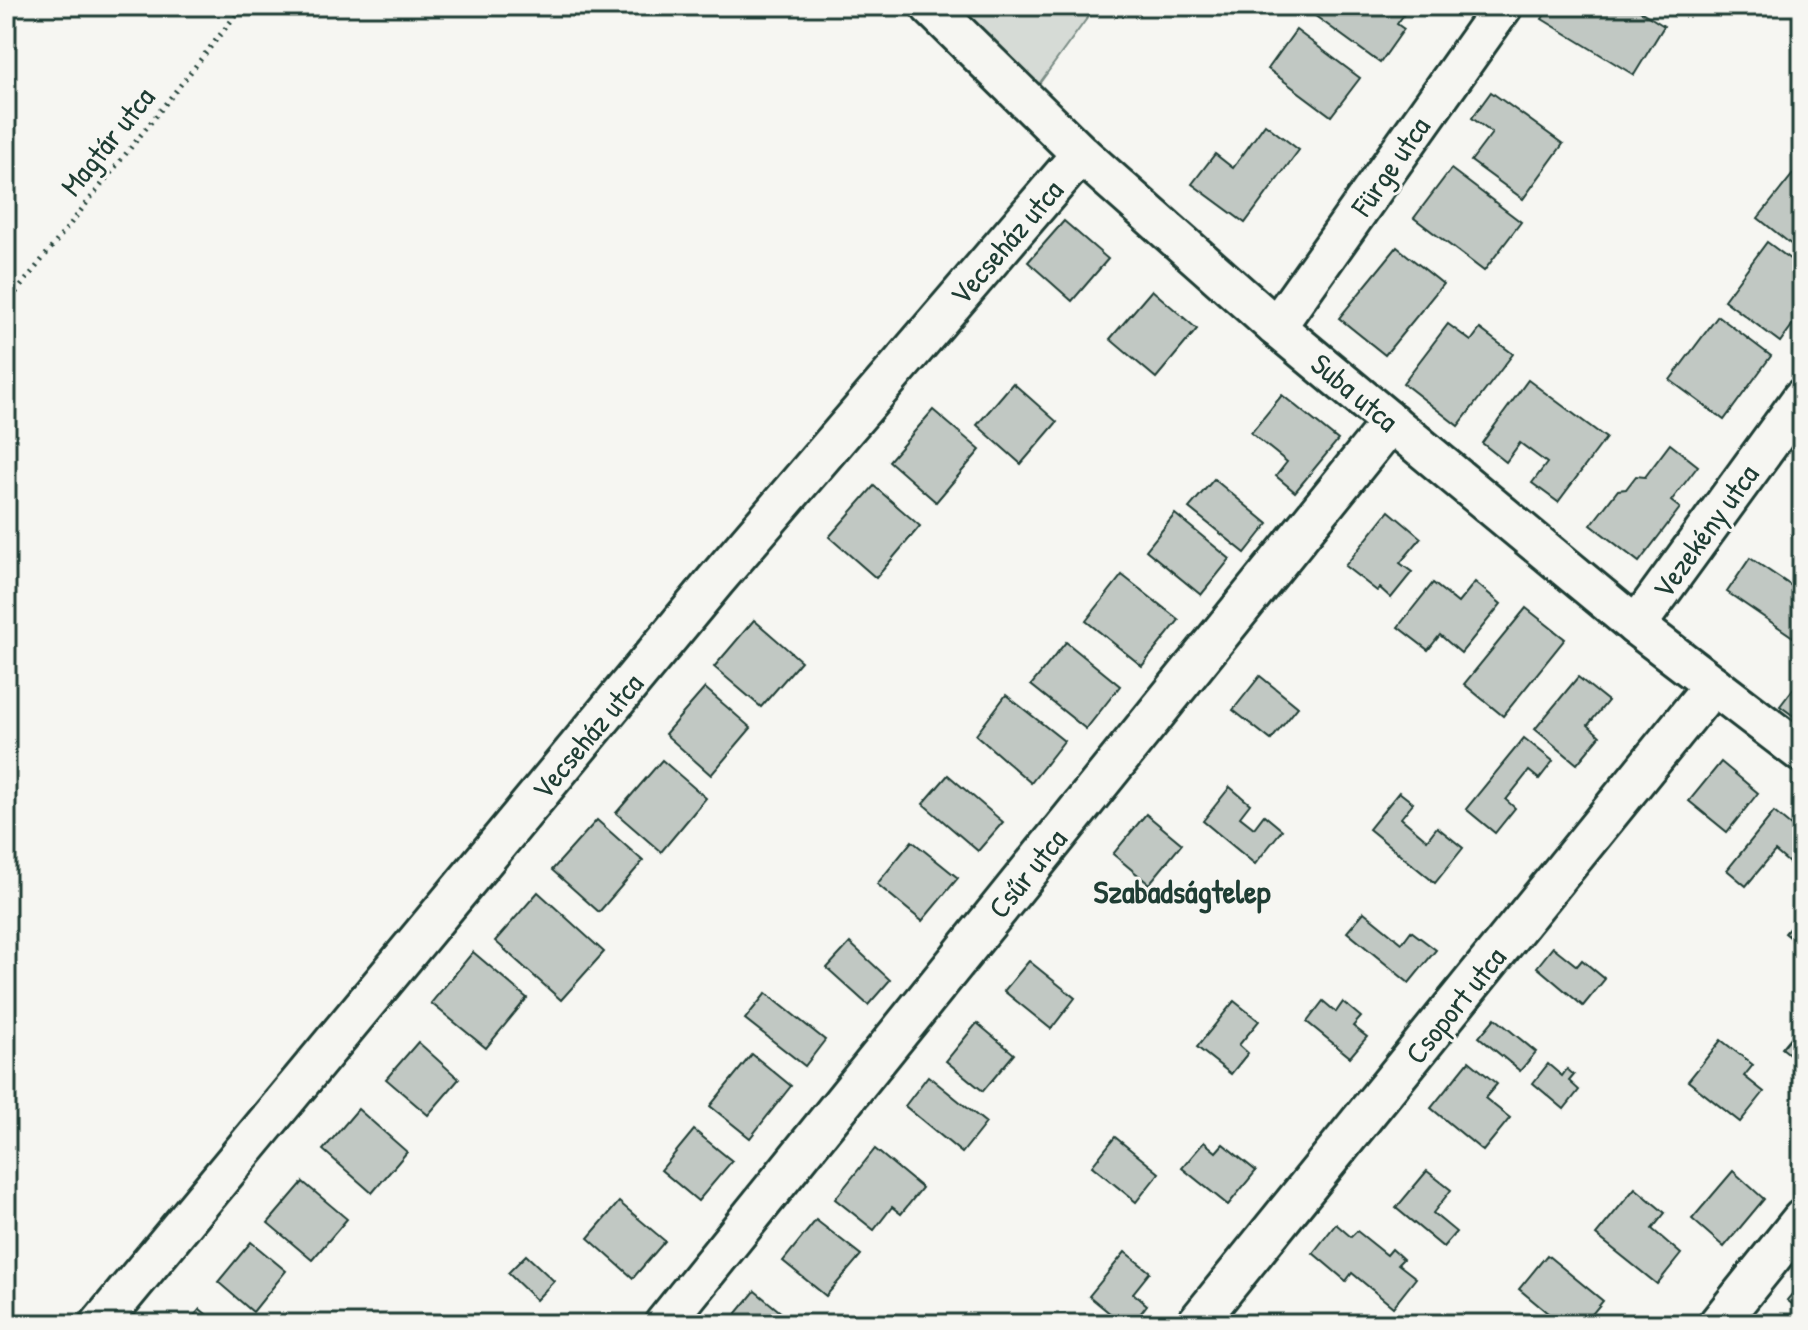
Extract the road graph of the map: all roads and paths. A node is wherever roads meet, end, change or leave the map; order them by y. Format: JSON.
{"nodes":[{"id":1,"x":243,"y":6,"type":"edge"},
{"id":2,"x":930,"y":6,"type":"edge"},
{"id":3,"x":1503,"y":6,"type":"edge"},
{"id":4,"x":1081,"y":154,"type":"junction"},
{"id":5,"x":6,"y":305,"type":"edge"},
{"id":6,"x":1276,"y":327,"type":"junction"},
{"id":7,"x":1802,"y":398,"type":"edge"},
{"id":8,"x":1391,"y":422,"type":"junction"},
{"id":9,"x":1636,"y":626,"type":"junction"},
{"id":10,"x":1713,"y":685,"type":"junction"},
{"id":11,"x":1802,"y":753,"type":"edge"},
{"id":12,"x":1802,"y":1219,"type":"edge"},
{"id":13,"x":100,"y":1324,"type":"edge"},
{"id":14,"x":664,"y":1324,"type":"edge"},
{"id":15,"x":1196,"y":1324,"type":"edge"},
{"id":16,"x":1718,"y":1324,"type":"edge"}],
"edges":[{"from":1,"to":5,"type":"path","name":"Magtár utca"},
{"from":2,"to":4,"type":"street","name":"Suba utca"},
{"from":3,"to":6,"type":"street","name":"Fürge utca"},
{"from":4,"to":6,"type":"street","name":"Suba utca"},
{"from":4,"to":13,"type":"street","name":"Vecseház utca"},
{"from":6,"to":8,"type":"street","name":"Suba utca"},
{"from":7,"to":9,"type":"street","name":"Vezekény utca"},
{"from":8,"to":9,"type":"street","name":"Suba utca"},
{"from":8,"to":14,"type":"street","name":"Csűr utca"},
{"from":9,"to":10,"type":"street","name":"Suba utca"},
{"from":10,"to":11,"type":"street","name":"Suba utca"},
{"from":10,"to":15,"type":"street","name":"Csoport utca"},
{"from":12,"to":16,"type":"street"}]}
